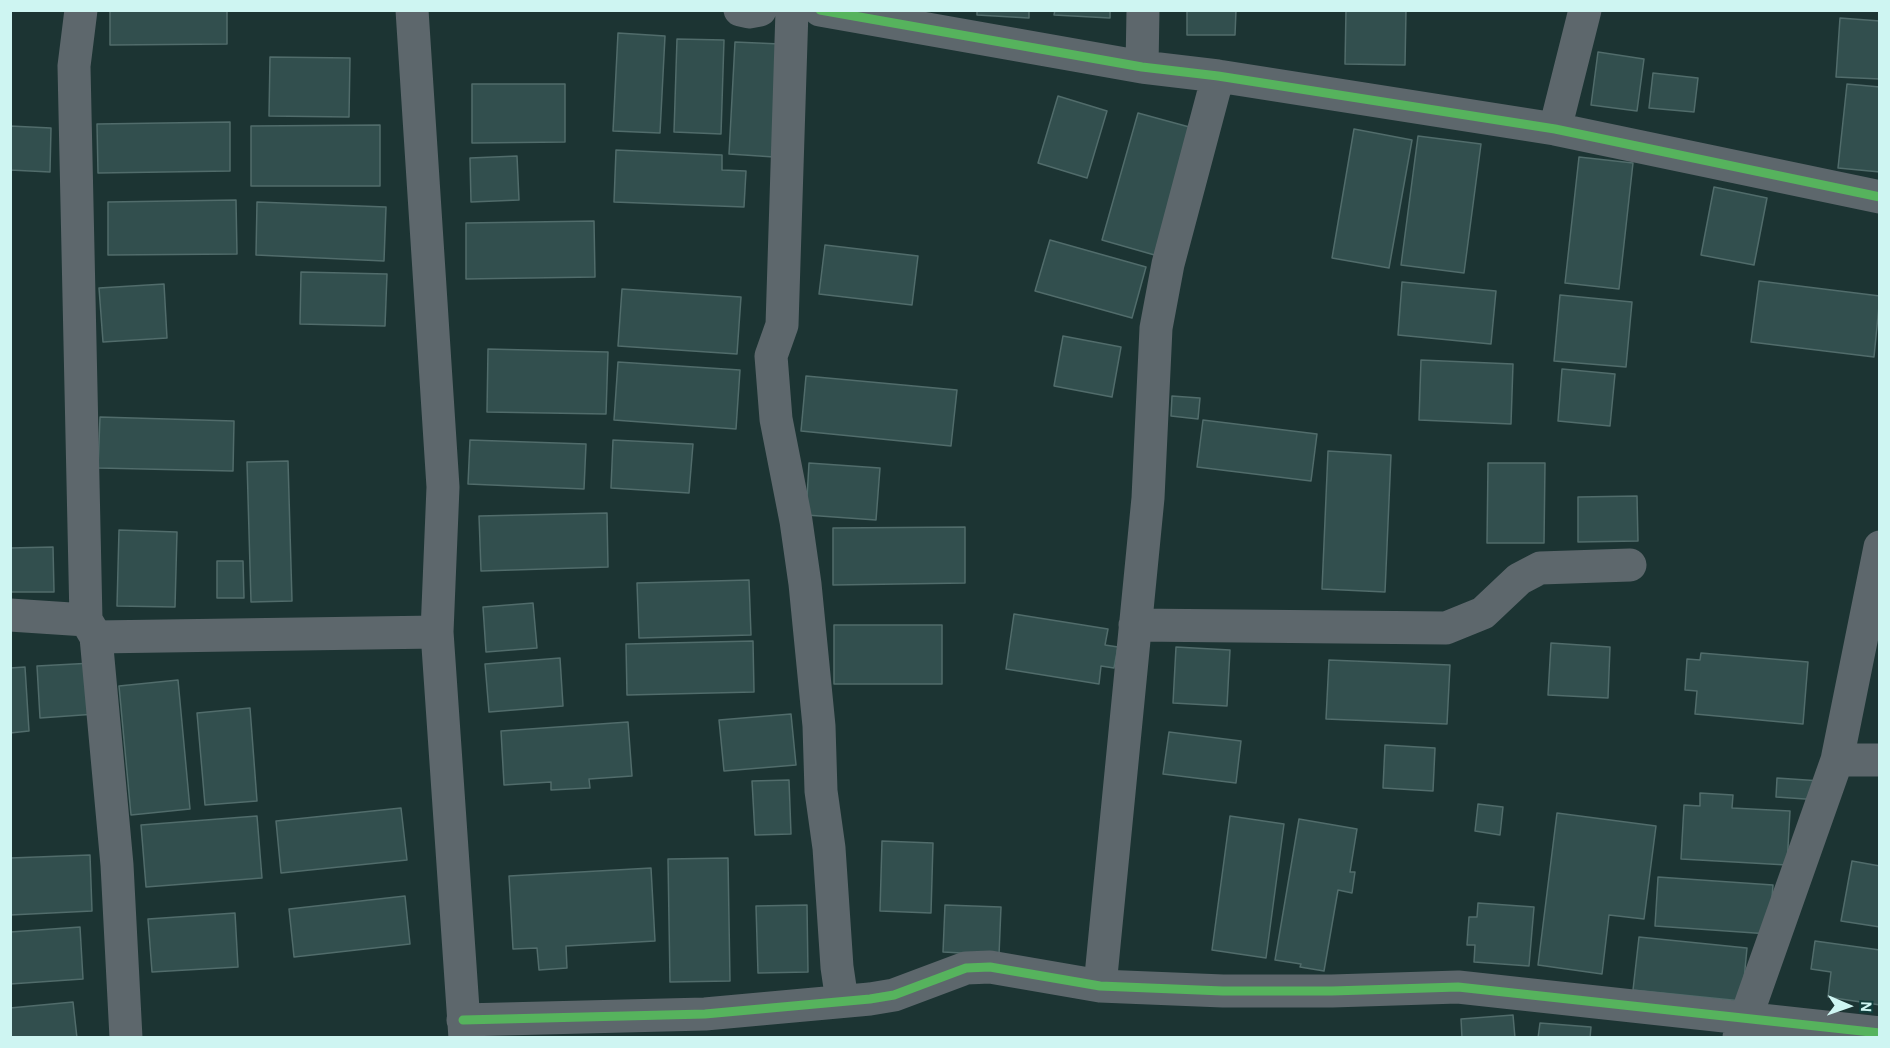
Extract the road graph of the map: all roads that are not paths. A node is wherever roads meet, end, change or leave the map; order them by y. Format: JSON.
{"nodes":[{"id":1,"x":81,"y":10,"type":"edge"},
{"id":2,"x":412,"y":10,"type":"edge"},
{"id":3,"x":740,"y":10,"type":"edge"},
{"id":4,"x":760,"y":10,"type":"edge"},
{"id":5,"x":792,"y":10,"type":"edge"},
{"id":6,"x":820,"y":10,"type":"edge"},
{"id":7,"x":1143,"y":10,"type":"edge"},
{"id":8,"x":1585,"y":10,"type":"edge"},
{"id":9,"x":1142,"y":67,"type":"junction"},
{"id":10,"x":1218,"y":76,"type":"junction"},
{"id":11,"x":1555,"y":129,"type":"junction"},
{"id":12,"x":1880,"y":197,"type":"edge"},
{"id":13,"x":1880,"y":547,"type":"edge"},
{"id":14,"x":1630,"y":565,"type":"dead end"},
{"id":15,"x":10,"y":615,"type":"edge"},
{"id":16,"x":1135,"y":625,"type":"junction"},
{"id":17,"x":91,"y":628,"type":"junction"},
{"id":18,"x":437,"y":632,"type":"junction"},
{"id":19,"x":1837,"y":760,"type":"junction"},
{"id":20,"x":1880,"y":760,"type":"edge"},
{"id":21,"x":1100,"y":986,"type":"junction"},
{"id":22,"x":842,"y":1001,"type":"junction"},
{"id":23,"x":1742,"y":1028,"type":"edge"},
{"id":24,"x":464,"y":1029,"type":"edge"},
{"id":25,"x":1880,"y":1033,"type":"edge"},
{"id":26,"x":126,"y":1038,"type":"edge"}],
"edges":[{"from":1,"to":17,"type":"street"},
{"from":2,"to":18,"type":"street"},
{"from":3,"to":4,"type":"street"},
{"from":5,"to":22,"type":"street"},
{"from":6,"to":9,"type":"street"},
{"from":7,"to":9,"type":"street"},
{"from":8,"to":11,"type":"street"},
{"from":9,"to":10,"type":"street"},
{"from":10,"to":11,"type":"street"},
{"from":10,"to":16,"type":"street"},
{"from":11,"to":12,"type":"street"},
{"from":13,"to":19,"type":"street"},
{"from":14,"to":16,"type":"street"},
{"from":15,"to":17,"type":"street"},
{"from":16,"to":21,"type":"street"},
{"from":17,"to":18,"type":"street"},
{"from":17,"to":26,"type":"street"},
{"from":18,"to":24,"type":"street"},
{"from":19,"to":20,"type":"street"},
{"from":19,"to":23,"type":"street"},
{"from":21,"to":22,"type":"street"},
{"from":21,"to":23,"type":"street"},
{"from":22,"to":24,"type":"street"},
{"from":23,"to":25,"type":"street"}]}
